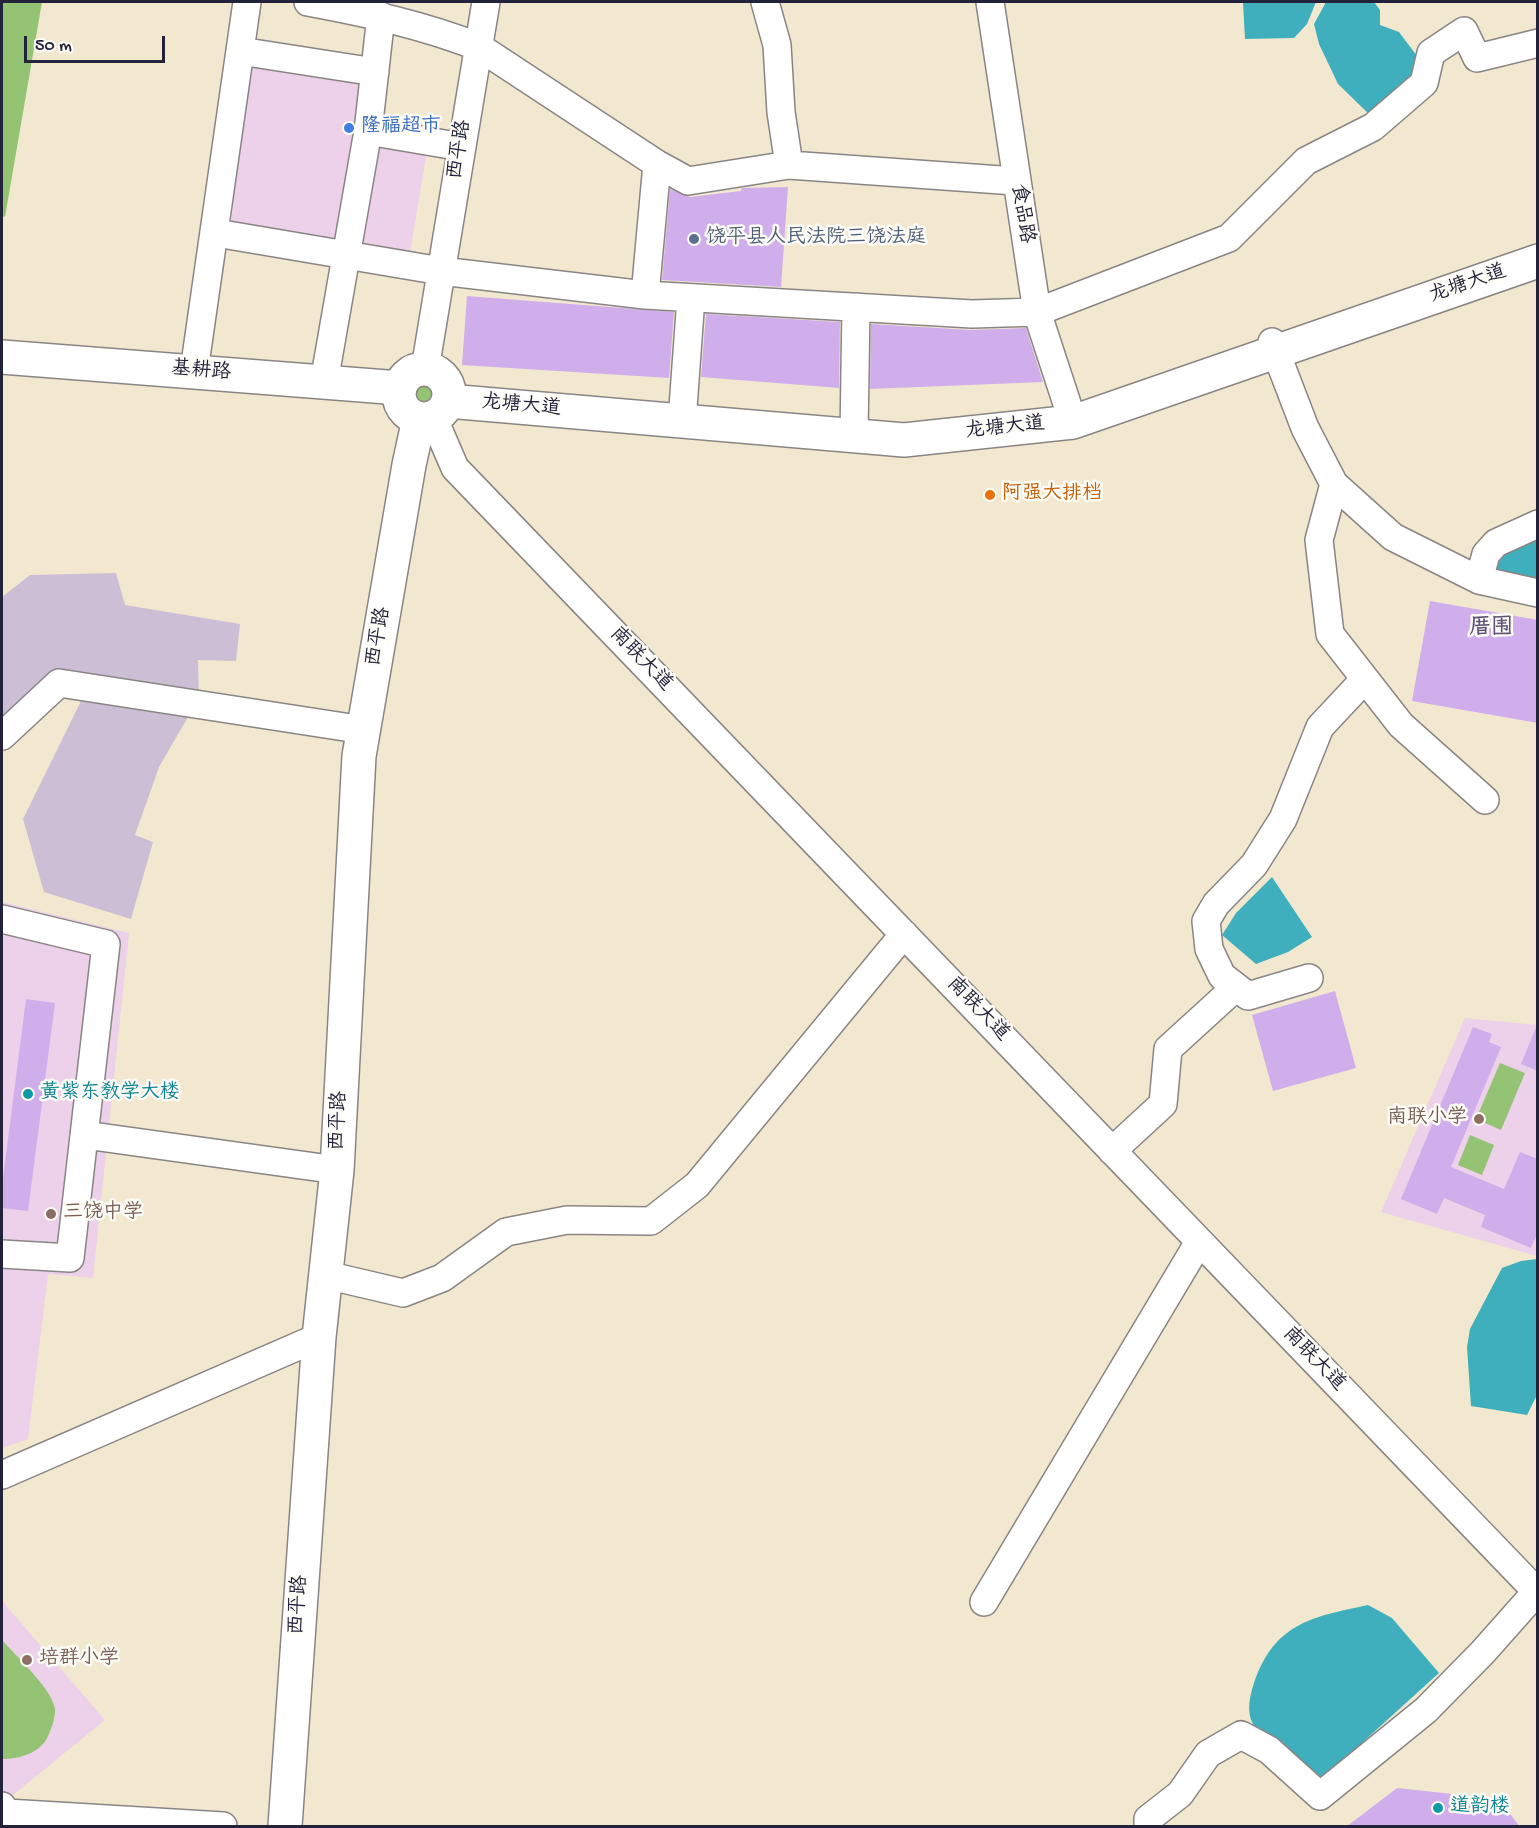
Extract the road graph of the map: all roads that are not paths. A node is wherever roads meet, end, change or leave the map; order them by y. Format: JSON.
{"nodes":[{"id":1,"x":246,"y":2,"type":"edge"},
{"id":2,"x":308,"y":2,"type":"edge"},
{"id":3,"x":486,"y":2,"type":"edge"},
{"id":4,"x":765,"y":2,"type":"edge"},
{"id":5,"x":990,"y":2,"type":"edge"},
{"id":6,"x":381,"y":15,"type":"junction"},
{"id":7,"x":1538,"y":43,"type":"edge"},
{"id":8,"x":479,"y":47,"type":"junction"},
{"id":9,"x":240,"y":51,"type":"junction"},
{"id":10,"x":375,"y":72,"type":"junction"},
{"id":11,"x":368,"y":131,"type":"junction"},
{"id":12,"x":462,"y":147,"type":"junction"},
{"id":13,"x":657,"y":164,"type":"junction"},
{"id":14,"x":789,"y":165,"type":"junction"},
{"id":15,"x":1015,"y":181,"type":"junction"},
{"id":16,"x":216,"y":233,"type":"junction"},
{"id":17,"x":1537,"y":250,"type":"edge"},
{"id":18,"x":346,"y":255,"type":"junction"},
{"id":19,"x":1538,"y":255,"type":"edge"},
{"id":20,"x":1538,"y":261,"type":"edge"},
{"id":21,"x":441,"y":271,"type":"junction"},
{"id":22,"x":645,"y":296,"type":"junction"},
{"id":23,"x":691,"y":298,"type":"junction"},
{"id":24,"x":856,"y":307,"type":"junction"},
{"id":25,"x":1037,"y":312,"type":"junction"},
{"id":26,"x":1274,"y":347,"type":"junction"},
{"id":27,"x":2,"y":357,"type":"edge"},
{"id":28,"x":194,"y":371,"type":"junction"},
{"id":29,"x":412,"y":379,"type":"junction"},
{"id":30,"x":324,"y":382,"type":"junction"},
{"id":31,"x":437,"y":407,"type":"junction"},
{"id":32,"x":1071,"y":416,"type":"junction"},
{"id":33,"x":682,"y":417,"type":"junction"},
{"id":34,"x":854,"y":431,"type":"junction"},
{"id":35,"x":1334,"y":484,"type":"junction"},
{"id":36,"x":1538,"y":524,"type":"edge"},
{"id":37,"x":1479,"y":580,"type":"junction"},
{"id":38,"x":1538,"y":594,"type":"edge"},
{"id":39,"x":1365,"y":679,"type":"junction"},
{"id":40,"x":364,"y":730,"type":"junction"},
{"id":41,"x":2,"y":736,"type":"edge"},
{"id":42,"x":1485,"y":800,"type":"dead end"},
{"id":43,"x":2,"y":919,"type":"edge"},
{"id":44,"x":904,"y":934,"type":"junction"},
{"id":45,"x":1309,"y":978,"type":"dead end"},
{"id":46,"x":1236,"y":987,"type":"junction"},
{"id":47,"x":97,"y":1136,"type":"junction"},
{"id":48,"x":1112,"y":1151,"type":"junction"},
{"id":49,"x":337,"y":1170,"type":"junction"},
{"id":50,"x":1199,"y":1242,"type":"junction"},
{"id":51,"x":2,"y":1254,"type":"edge"},
{"id":52,"x":326,"y":1275,"type":"junction"},
{"id":53,"x":319,"y":1337,"type":"junction"},
{"id":54,"x":2,"y":1475,"type":"edge"},
{"id":55,"x":1537,"y":1592,"type":"edge"},
{"id":56,"x":984,"y":1602,"type":"dead end"},
{"id":57,"x":2,"y":1806,"type":"edge"},
{"id":58,"x":223,"y":1827,"type":"edge"},
{"id":59,"x":285,"y":1827,"type":"edge"},
{"id":60,"x":1148,"y":1827,"type":"edge"}],
"edges":[{"from":1,"to":9,"type":"street"},
{"from":2,"to":6,"type":"street"},
{"from":3,"to":8,"type":"street","name":"西平路"},
{"from":4,"to":14,"type":"street"},
{"from":5,"to":15,"type":"street","name":"食品路"},
{"from":6,"to":8,"type":"street"},
{"from":6,"to":10,"type":"street"},
{"from":7,"to":25,"type":"street"},
{"from":8,"to":12,"type":"street","name":"西平路"},
{"from":8,"to":13,"type":"street"},
{"from":9,"to":10,"type":"street"},
{"from":9,"to":16,"type":"street"},
{"from":10,"to":11,"type":"street"},
{"from":11,"to":12,"type":"street"},
{"from":11,"to":18,"type":"street"},
{"from":12,"to":21,"type":"street","name":"西平路"},
{"from":13,"to":14,"type":"street"},
{"from":13,"to":22,"type":"street"},
{"from":14,"to":15,"type":"street"},
{"from":15,"to":25,"type":"street","name":"食品路"},
{"from":16,"to":18,"type":"street"},
{"from":16,"to":28,"type":"street"},
{"from":17,"to":19,"type":"street"},
{"from":17,"to":26,"type":"main road","name":"龙塘大道"},
{"from":18,"to":21,"type":"street"},
{"from":18,"to":30,"type":"street"},
{"from":20,"to":26,"type":"main road","name":"龙塘大道"},
{"from":21,"to":22,"type":"street"},
{"from":21,"to":29,"type":"street","name":"西平路"},
{"from":22,"to":23,"type":"street"},
{"from":23,"to":24,"type":"street"},
{"from":23,"to":33,"type":"street"},
{"from":24,"to":25,"type":"street"},
{"from":24,"to":34,"type":"street"},
{"from":25,"to":32,"type":"street","name":"食品路"},
{"from":26,"to":32,"type":"main road","name":"龙塘大道"},
{"from":26,"to":35,"type":"street"},
{"from":27,"to":28,"type":"main road","name":"基耕路"},
{"from":28,"to":30,"type":"main road","name":"基耕路"},
{"from":29,"to":30,"type":"main road","name":"基耕路"},
{"from":29,"to":31,"type":"main road"},
{"from":29,"to":31,"type":"main road"},
{"from":31,"to":33,"type":"main road","name":"龙塘大道"},
{"from":31,"to":40,"type":"main road","name":"西平路"},
{"from":31,"to":44,"type":"street","name":"南联大道"},
{"from":32,"to":34,"type":"main road","name":"龙塘大道"},
{"from":33,"to":34,"type":"main road","name":"龙塘大道"},
{"from":35,"to":37,"type":"street"},
{"from":35,"to":39,"type":"street"},
{"from":36,"to":37,"type":"street"},
{"from":37,"to":38,"type":"street"},
{"from":39,"to":42,"type":"street"},
{"from":39,"to":46,"type":"street"},
{"from":40,"to":41,"type":"street"},
{"from":40,"to":49,"type":"main road","name":"西平路"},
{"from":43,"to":47,"type":"street"},
{"from":44,"to":48,"type":"street","name":"南联大道"},
{"from":44,"to":52,"type":"street"},
{"from":45,"to":46,"type":"street"},
{"from":46,"to":48,"type":"street"},
{"from":47,"to":49,"type":"street"},
{"from":47,"to":51,"type":"street"},
{"from":48,"to":50,"type":"street","name":"南联大道"},
{"from":49,"to":52,"type":"main road","name":"西平路"},
{"from":50,"to":55,"type":"street","name":"南联大道"},
{"from":50,"to":56,"type":"street"},
{"from":52,"to":53,"type":"main road","name":"西平路"},
{"from":53,"to":54,"type":"street"},
{"from":53,"to":59,"type":"main road","name":"西平路"},
{"from":55,"to":60,"type":"street"},
{"from":57,"to":58,"type":"street"}]}
